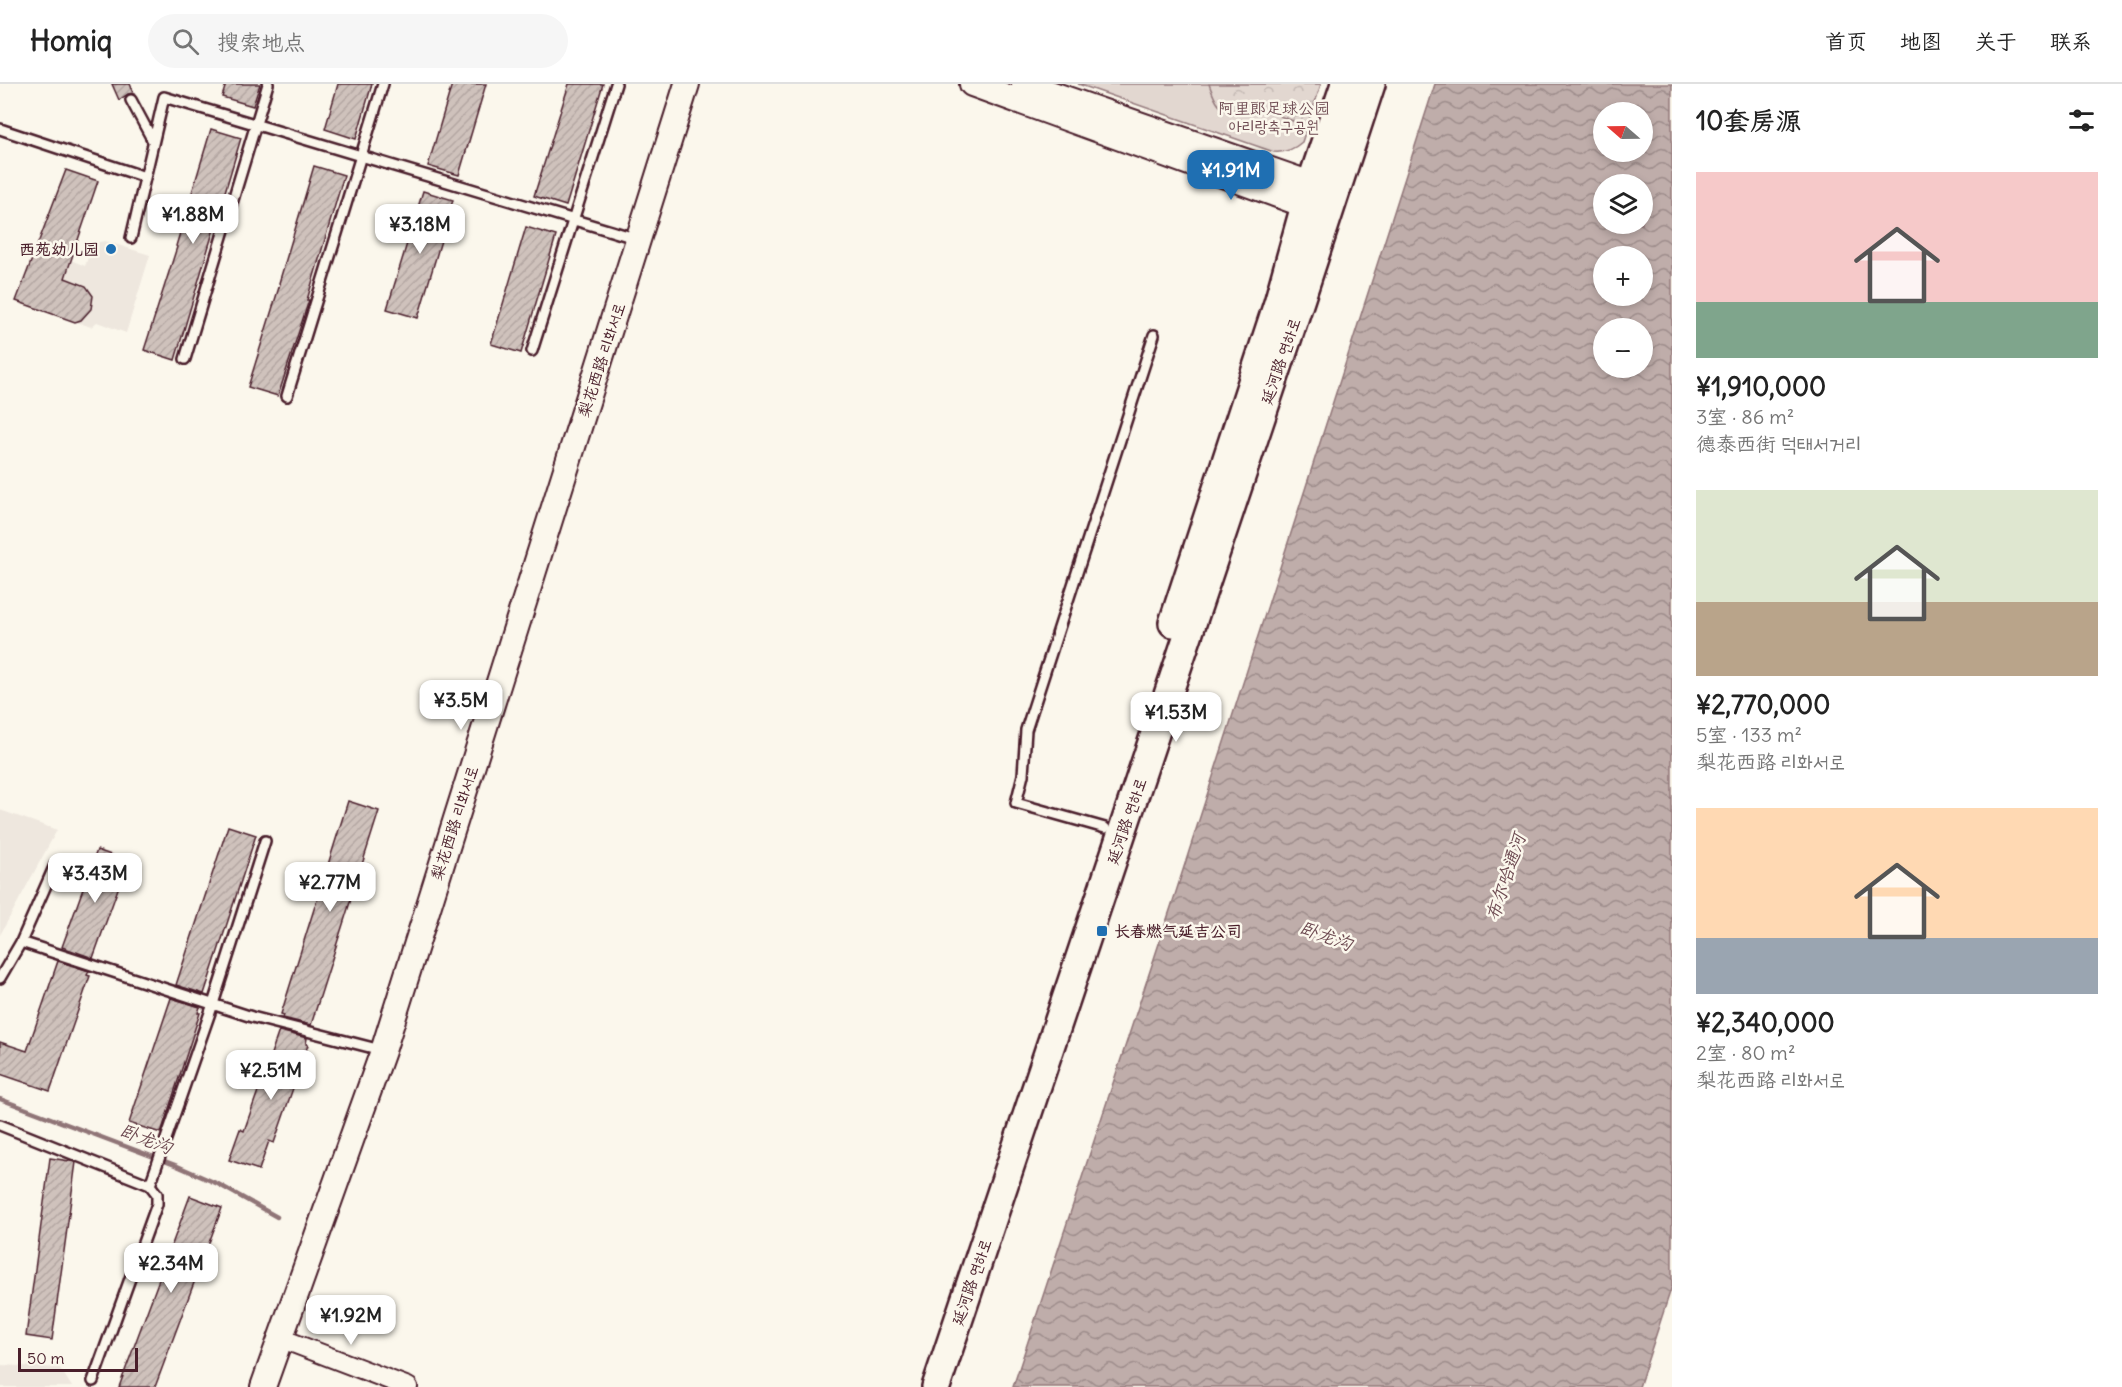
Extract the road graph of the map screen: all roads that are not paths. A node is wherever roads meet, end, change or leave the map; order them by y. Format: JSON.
{"nodes":[{"id":1,"x":268,"y":84,"type":"edge"},
{"id":2,"x":383,"y":84,"type":"edge"},
{"id":3,"x":616,"y":84,"type":"edge"},
{"id":4,"x":687,"y":84,"type":"edge"},
{"id":5,"x":972,"y":84,"type":"edge"},
{"id":6,"x":1024,"y":84,"type":"edge"},
{"id":7,"x":1346,"y":84,"type":"edge"},
{"id":8,"x":1371,"y":84,"type":"edge"},
{"id":9,"x":131,"y":100,"type":"dead end"},
{"id":10,"x":255,"y":124,"type":"junction"},
{"id":11,"x":0,"y":129,"type":"edge"},
{"id":12,"x":153,"y":141,"type":"junction"},
{"id":13,"x":361,"y":156,"type":"junction"},
{"id":14,"x":145,"y":177,"type":"junction"},
{"id":15,"x":1308,"y":194,"type":"junction"},
{"id":16,"x":1332,"y":202,"type":"junction"},
{"id":17,"x":573,"y":219,"type":"junction"},
{"id":18,"x":131,"y":238,"type":"dead end"},
{"id":19,"x":640,"y":239,"type":"junction"},
{"id":20,"x":1154,"y":335,"type":"dead end"},
{"id":21,"x":532,"y":351,"type":"dead end"},
{"id":22,"x":185,"y":359,"type":"dead end"},
{"id":23,"x":286,"y":396,"type":"dead end"},
{"id":24,"x":1105,"y":828,"type":"junction"},
{"id":25,"x":266,"y":841,"type":"dead end"},
{"id":26,"x":55,"y":865,"type":"dead end"},
{"id":27,"x":21,"y":942,"type":"junction"},
{"id":28,"x":0,"y":978,"type":"edge"},
{"id":29,"x":213,"y":1004,"type":"junction"},
{"id":30,"x":383,"y":1051,"type":"junction"},
{"id":31,"x":0,"y":1125,"type":"edge"},
{"id":32,"x":150,"y":1185,"type":"junction"},
{"id":33,"x":280,"y":1338,"type":"junction"},
{"id":34,"x":93,"y":1381,"type":"dead end"},
{"id":35,"x":263,"y":1387,"type":"edge"},
{"id":36,"x":408,"y":1387,"type":"edge"},
{"id":37,"x":918,"y":1387,"type":"edge"},
{"id":38,"x":936,"y":1387,"type":"edge"}],
"edges":[{"from":1,"to":10,"type":"lane"},
{"from":2,"to":13,"type":"lane"},
{"from":3,"to":17,"type":"lane"},
{"from":4,"to":19,"type":"street","name":"梨花西路 리화서로"},
{"from":5,"to":15,"type":"street"},
{"from":6,"to":15,"type":"street"},
{"from":7,"to":15,"type":"main road","name":"延河路 연하로"},
{"from":8,"to":16,"type":"main road","name":"延河路 연하로"},
{"from":9,"to":12,"type":"lane"},
{"from":10,"to":12,"type":"lane"},
{"from":10,"to":13,"type":"lane"},
{"from":10,"to":22,"type":"lane"},
{"from":11,"to":14,"type":"lane"},
{"from":12,"to":14,"type":"lane"},
{"from":13,"to":17,"type":"lane"},
{"from":13,"to":23,"type":"lane"},
{"from":14,"to":18,"type":"lane"},
{"from":15,"to":16,"type":"street"},
{"from":15,"to":24,"type":"main road","name":"延河路 연하로"},
{"from":16,"to":38,"type":"main road","name":"延河路 연하로"},
{"from":17,"to":19,"type":"lane"},
{"from":17,"to":21,"type":"lane"},
{"from":19,"to":30,"type":"street","name":"梨花西路 리화서로"},
{"from":20,"to":24,"type":"lane"},
{"from":24,"to":37,"type":"main road","name":"延河路 연하로"},
{"from":25,"to":29,"type":"lane"},
{"from":26,"to":27,"type":"lane"},
{"from":27,"to":28,"type":"lane"},
{"from":27,"to":29,"type":"lane"},
{"from":29,"to":30,"type":"lane"},
{"from":29,"to":32,"type":"lane"},
{"from":30,"to":33,"type":"street","name":"梨花西路 리화서로"},
{"from":31,"to":32,"type":"lane"},
{"from":32,"to":34,"type":"lane"},
{"from":33,"to":35,"type":"street","name":"梨花西路 리화서로"},
{"from":33,"to":36,"type":"street"}]}
